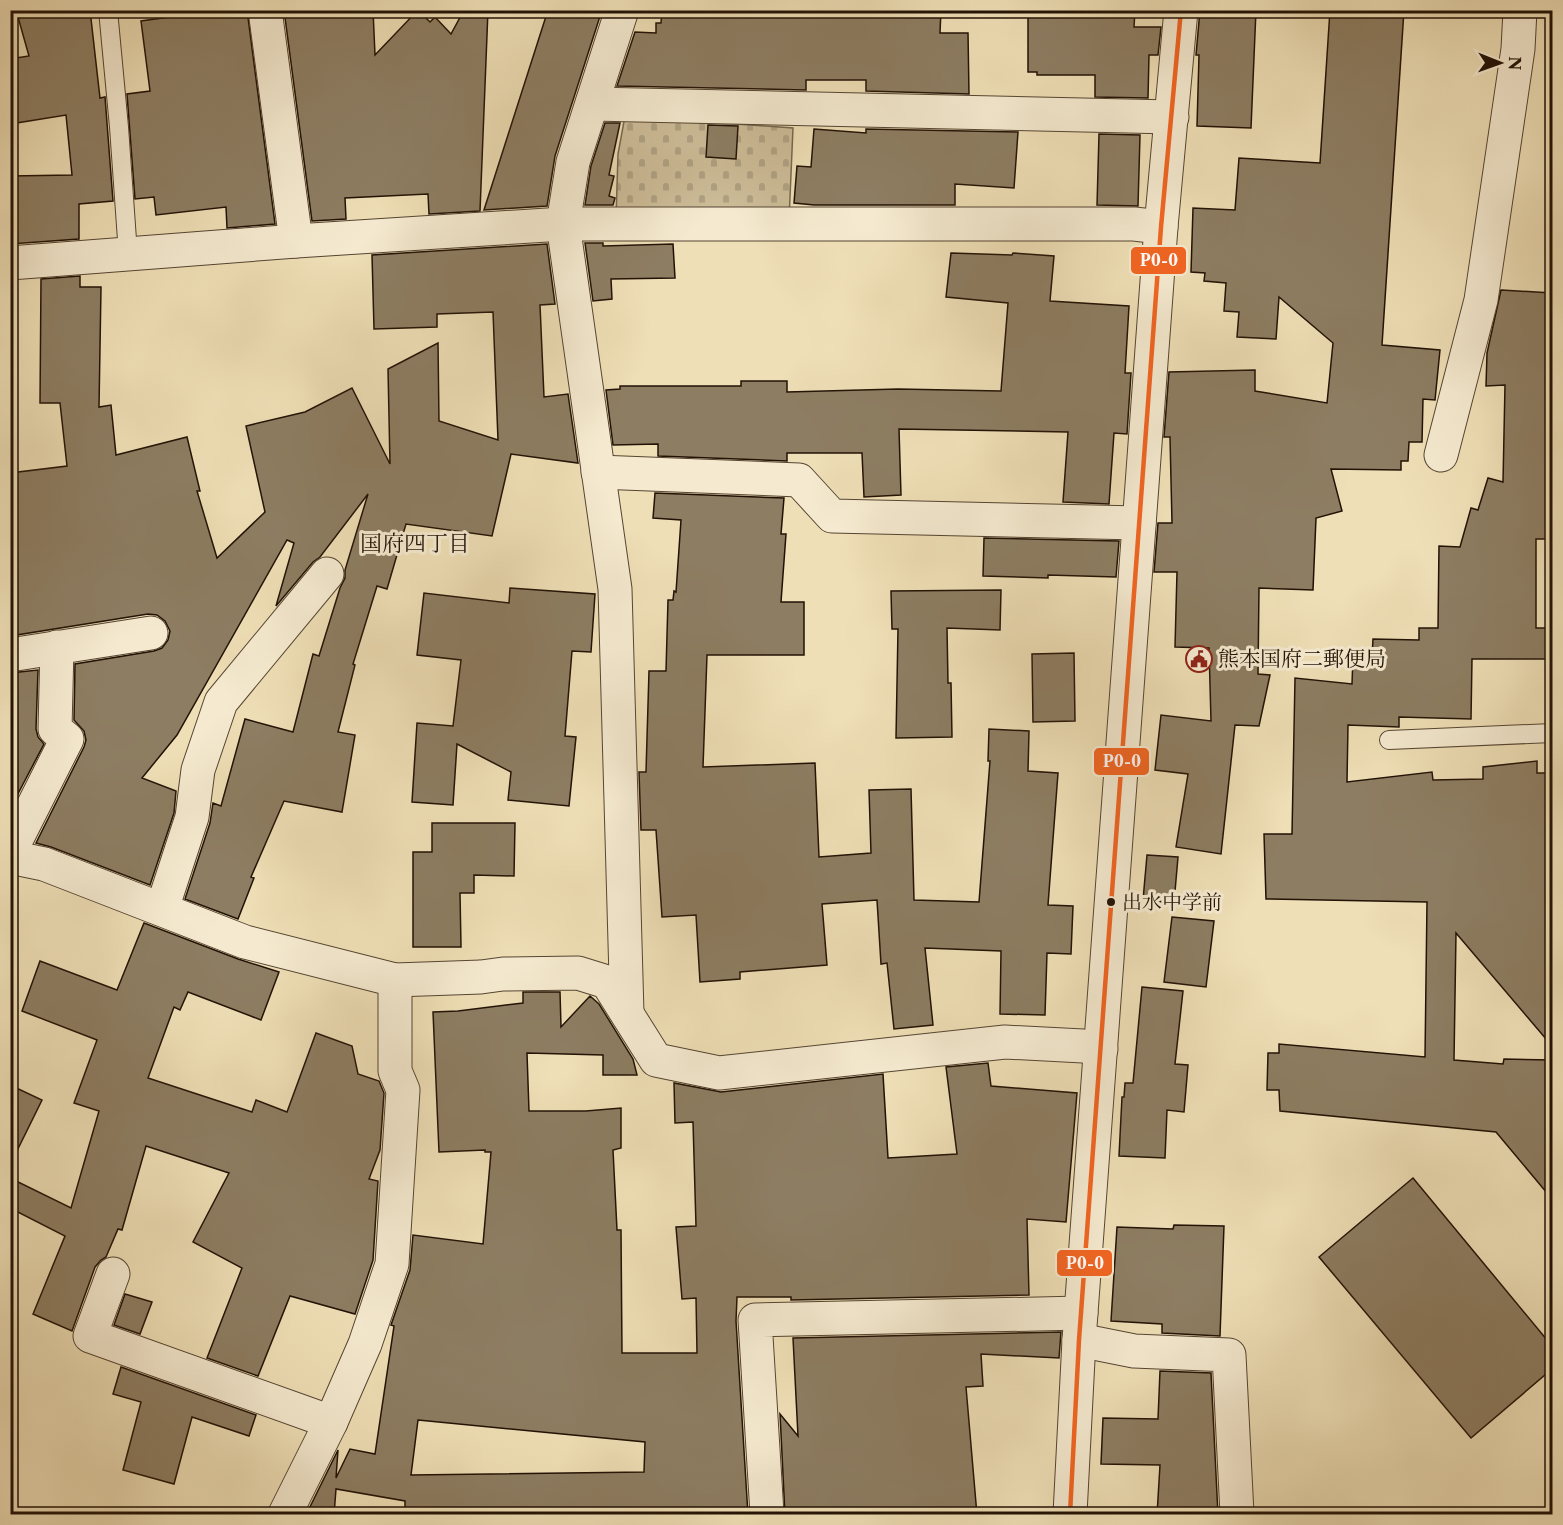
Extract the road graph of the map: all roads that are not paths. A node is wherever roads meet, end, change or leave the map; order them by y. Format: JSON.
{"nodes":[{"id":1,"x":108,"y":10,"type":"edge"},
{"id":2,"x":265,"y":10,"type":"edge"},
{"id":3,"x":622,"y":10,"type":"edge"},
{"id":4,"x":1181,"y":10,"type":"edge"},
{"id":5,"x":1520,"y":10,"type":"edge"},
{"id":6,"x":592,"y":104,"type":"junction"},
{"id":7,"x":1172,"y":117,"type":"junction"},
{"id":8,"x":563,"y":224,"type":"junction"},
{"id":9,"x":1161,"y":227,"type":"junction"},
{"id":10,"x":296,"y":241,"type":"junction"},
{"id":11,"x":128,"y":254,"type":"junction"},
{"id":12,"x":10,"y":263,"type":"edge"},
{"id":13,"x":1441,"y":455,"type":"dead end"},
{"id":14,"x":598,"y":472,"type":"junction"},
{"id":15,"x":1139,"y":522,"type":"junction"},
{"id":16,"x":327,"y":574,"type":"dead end"},
{"id":17,"x":151,"y":633,"type":"dead end"},
{"id":18,"x":57,"y":647,"type":"junction"},
{"id":19,"x":10,"y":654,"type":"edge"},
{"id":20,"x":1552,"y":733,"type":"edge"},
{"id":21,"x":1389,"y":740,"type":"dead end"},
{"id":22,"x":10,"y":854,"type":"edge"},
{"id":23,"x":162,"y":909,"type":"junction"},
{"id":24,"x":395,"y":981,"type":"junction"},
{"id":25,"x":627,"y":1012,"type":"junction"},
{"id":26,"x":1101,"y":1049,"type":"junction"},
{"id":27,"x":113,"y":1274,"type":"dead end"},
{"id":28,"x":1080,"y":1326,"type":"junction"},
{"id":29,"x":331,"y":1422,"type":"junction"},
{"id":30,"x":285,"y":1515,"type":"edge"},
{"id":31,"x":767,"y":1515,"type":"edge"},
{"id":32,"x":1070,"y":1515,"type":"edge"},
{"id":33,"x":1237,"y":1515,"type":"edge"}],
"edges":[{"from":1,"to":11,"type":"lane"},
{"from":2,"to":10,"type":"street"},
{"from":3,"to":6,"type":"street"},
{"from":4,"to":7,"type":"street"},
{"from":5,"to":13,"type":"street"},
{"from":6,"to":7,"type":"street"},
{"from":6,"to":8,"type":"street"},
{"from":7,"to":9,"type":"street"},
{"from":8,"to":9,"type":"street"},
{"from":8,"to":10,"type":"street"},
{"from":8,"to":14,"type":"street"},
{"from":9,"to":15,"type":"street"},
{"from":10,"to":11,"type":"street"},
{"from":11,"to":12,"type":"street"},
{"from":14,"to":15,"type":"street"},
{"from":14,"to":25,"type":"street"},
{"from":15,"to":26,"type":"street"},
{"from":16,"to":23,"type":"street"},
{"from":17,"to":18,"type":"street"},
{"from":18,"to":19,"type":"street"},
{"from":18,"to":22,"type":"street"},
{"from":20,"to":21,"type":"lane"},
{"from":22,"to":23,"type":"street"},
{"from":23,"to":24,"type":"street"},
{"from":24,"to":25,"type":"street"},
{"from":24,"to":29,"type":"street"},
{"from":25,"to":26,"type":"street"},
{"from":26,"to":28,"type":"street"},
{"from":27,"to":29,"type":"street"},
{"from":28,"to":31,"type":"street"},
{"from":28,"to":32,"type":"street"},
{"from":28,"to":33,"type":"street"},
{"from":29,"to":30,"type":"street"}]}
